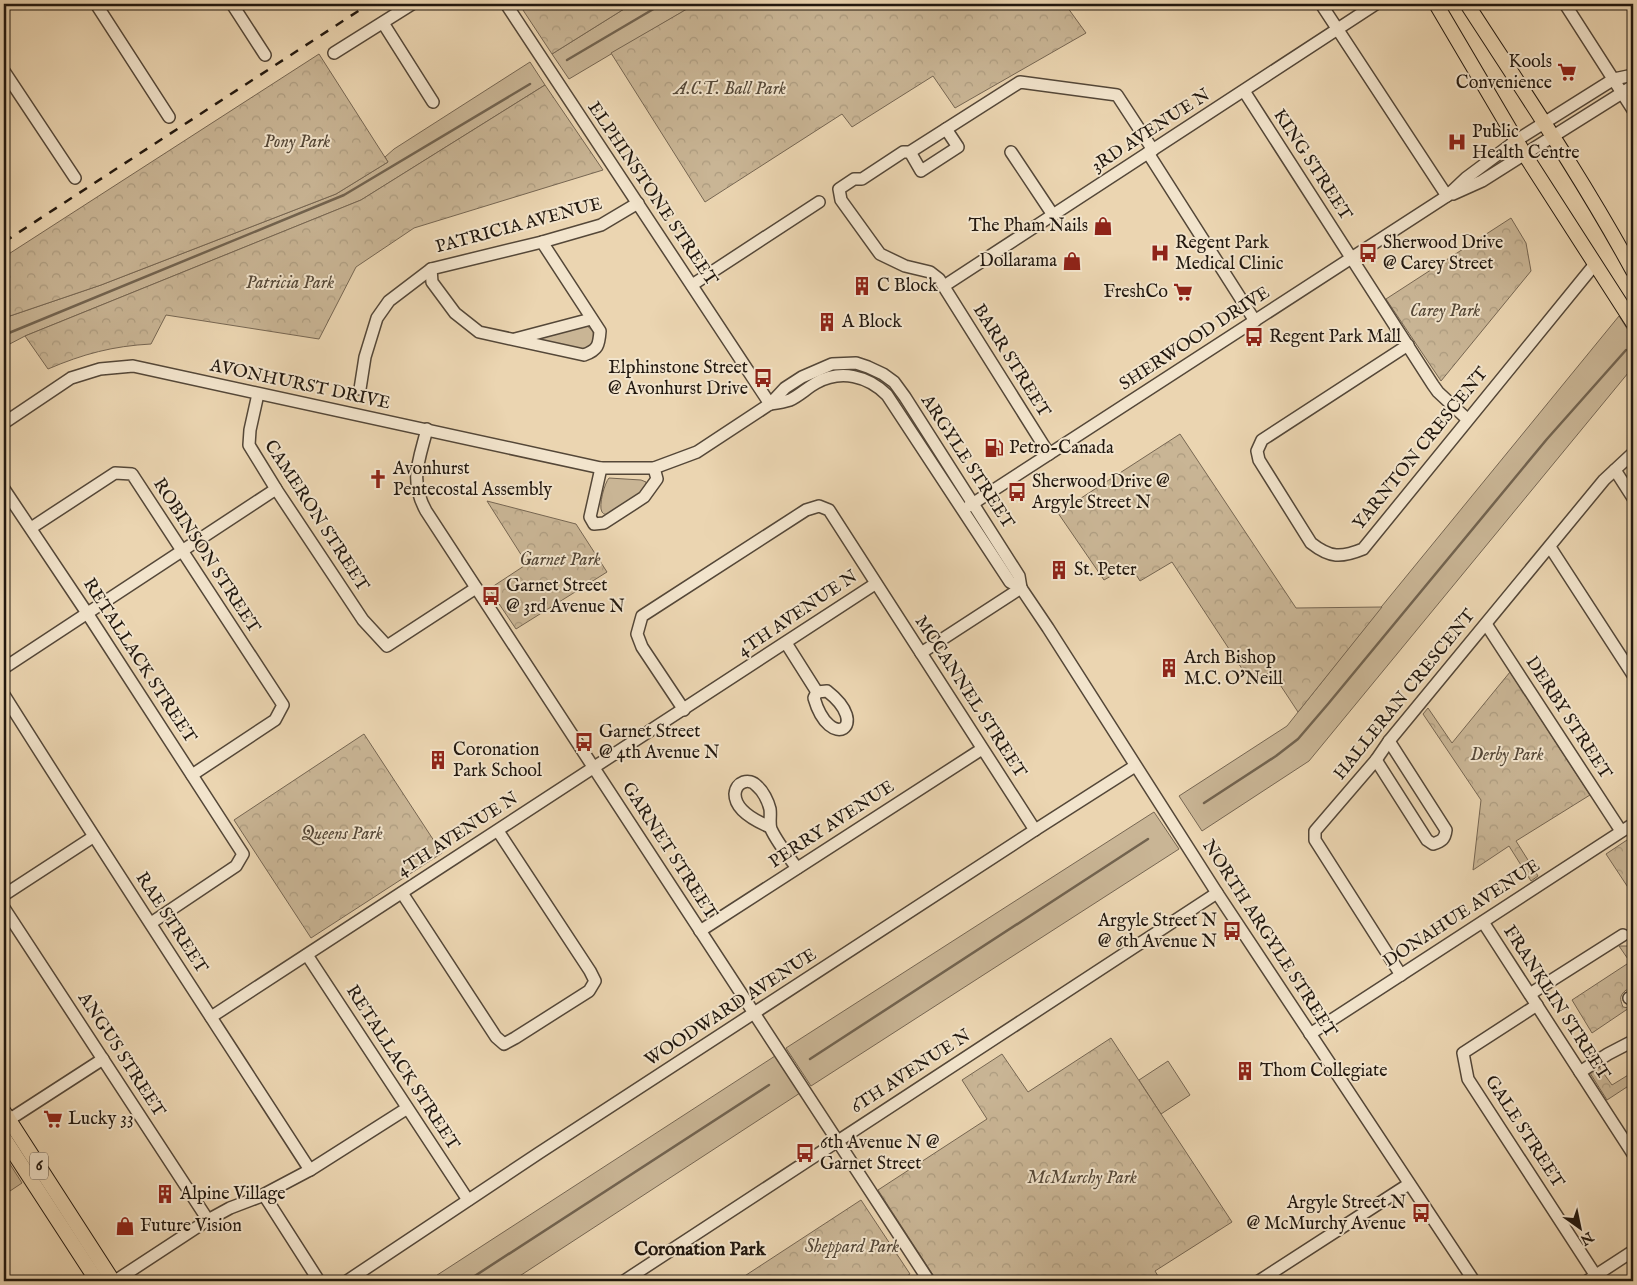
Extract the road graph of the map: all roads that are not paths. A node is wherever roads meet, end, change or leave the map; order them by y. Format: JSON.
{"nodes":[{"id":1,"x":96,"y":4,"type":"edge"},
{"id":2,"x":232,"y":4,"type":"edge"},
{"id":3,"x":412,"y":4,"type":"edge"},
{"id":4,"x":506,"y":4,"type":"edge"},
{"id":5,"x":1321,"y":4,"type":"edge"},
{"id":6,"x":1376,"y":4,"type":"edge"},
{"id":7,"x":1436,"y":4,"type":"edge"},
{"id":8,"x":1467,"y":4,"type":"edge"},
{"id":9,"x":1565,"y":4,"type":"edge"},
{"id":10,"x":383,"y":23,"type":"junction"},
{"id":11,"x":1338,"y":29,"type":"junction"},
{"id":12,"x":334,"y":53,"type":"dead end"},
{"id":13,"x":265,"y":54,"type":"dead end"},
{"id":14,"x":4,"y":71,"type":"edge"},
{"id":15,"x":1633,"y":75,"type":"edge"},
{"id":16,"x":1614,"y":79,"type":"junction"},
{"id":17,"x":1633,"y":86,"type":"edge"},
{"id":18,"x":1244,"y":91,"type":"junction"},
{"id":19,"x":1622,"y":93,"type":"junction"},
{"id":20,"x":433,"y":102,"type":"dead end"},
{"id":21,"x":1633,"y":110,"type":"edge"},
{"id":22,"x":169,"y":116,"type":"dead end"},
{"id":23,"x":1545,"y":123,"type":"junction"},
{"id":24,"x":946,"y":129,"type":"junction"},
{"id":25,"x":1554,"y":137,"type":"junction"},
{"id":26,"x":1517,"y":140,"type":"junction"},
{"id":27,"x":910,"y":152,"type":"junction"},
{"id":28,"x":1011,"y":152,"type":"dead end"},
{"id":29,"x":1151,"y":152,"type":"junction"},
{"id":30,"x":1525,"y":155,"type":"junction"},
{"id":31,"x":75,"y":178,"type":"dead end"},
{"id":32,"x":1447,"y":196,"type":"junction"},
{"id":33,"x":819,"y":202,"type":"dead end"},
{"id":34,"x":638,"y":203,"type":"junction"},
{"id":35,"x":1053,"y":214,"type":"junction"},
{"id":36,"x":542,"y":242,"type":"junction"},
{"id":37,"x":1352,"y":258,"type":"junction"},
{"id":38,"x":1595,"y":264,"type":"junction"},
{"id":39,"x":431,"y":269,"type":"junction"},
{"id":40,"x":1633,"y":271,"type":"edge"},
{"id":41,"x":692,"y":285,"type":"junction"},
{"id":42,"x":944,"y":286,"type":"junction"},
{"id":43,"x":591,"y":319,"type":"junction"},
{"id":44,"x":1255,"y":321,"type":"junction"},
{"id":45,"x":1633,"y":324,"type":"edge"},
{"id":46,"x":511,"y":340,"type":"junction"},
{"id":47,"x":1408,"y":345,"type":"junction"},
{"id":48,"x":868,"y":367,"type":"joint"},
{"id":49,"x":858,"y":377,"type":"joint"},
{"id":50,"x":360,"y":389,"type":"dead end"},
{"id":51,"x":258,"y":394,"type":"junction"},
{"id":52,"x":770,"y":404,"type":"junction"},
{"id":53,"x":1467,"y":419,"type":"junction"},
{"id":54,"x":4,"y":423,"type":"edge"},
{"id":55,"x":427,"y":430,"type":"junction"},
{"id":56,"x":1633,"y":453,"type":"edge"},
{"id":57,"x":1049,"y":454,"type":"junction"},
{"id":58,"x":601,"y":468,"type":"junction"},
{"id":59,"x":654,"y":468,"type":"junction"},
{"id":60,"x":1615,"y":470,"type":"junction"},
{"id":61,"x":4,"y":489,"type":"edge"},
{"id":62,"x":276,"y":489,"type":"junction"},
{"id":63,"x":1633,"y":498,"type":"edge"},
{"id":64,"x":974,"y":503,"type":"junction"},
{"id":65,"x":963,"y":510,"type":"junction"},
{"id":66,"x":31,"y":528,"type":"junction"},
{"id":67,"x":1550,"y":547,"type":"junction"},
{"id":68,"x":183,"y":551,"type":"junction"},
{"id":69,"x":875,"y":584,"type":"junction"},
{"id":70,"x":476,"y":588,"type":"junction"},
{"id":71,"x":1021,"y":588,"type":"junction"},
{"id":72,"x":87,"y":614,"type":"junction"},
{"id":73,"x":1486,"y":624,"type":"junction"},
{"id":74,"x":786,"y":643,"type":"junction"},
{"id":75,"x":921,"y":653,"type":"junction"},
{"id":76,"x":4,"y":668,"type":"edge"},
{"id":77,"x":1633,"y":675,"type":"edge"},
{"id":78,"x":817,"y":692,"type":"dead end"},
{"id":79,"x":4,"y":695,"type":"edge"},
{"id":80,"x":684,"y":710,"type":"junction"},
{"id":81,"x":1389,"y":741,"type":"junction"},
{"id":82,"x":982,"y":749,"type":"junction"},
{"id":83,"x":1376,"y":760,"type":"junction"},
{"id":84,"x":1134,"y":766,"type":"junction"},
{"id":85,"x":594,"y":768,"type":"junction"},
{"id":86,"x":192,"y":776,"type":"junction"},
{"id":87,"x":1633,"y":824,"type":"edge"},
{"id":88,"x":770,"y":828,"type":"dead end"},
{"id":89,"x":498,"y":830,"type":"junction"},
{"id":90,"x":1035,"y":830,"type":"junction"},
{"id":91,"x":1622,"y":831,"type":"junction"},
{"id":92,"x":93,"y":837,"type":"junction"},
{"id":93,"x":797,"y":868,"type":"junction"},
{"id":94,"x":402,"y":893,"type":"junction"},
{"id":95,"x":1217,"y":893,"type":"junction"},
{"id":96,"x":4,"y":895,"type":"edge"},
{"id":97,"x":4,"y":908,"type":"edge"},
{"id":98,"x":1483,"y":922,"type":"junction"},
{"id":99,"x":151,"y":923,"type":"junction"},
{"id":100,"x":700,"y":931,"type":"junction"},
{"id":101,"x":1623,"y":935,"type":"dead end"},
{"id":102,"x":307,"y":955,"type":"junction"},
{"id":103,"x":1402,"y":975,"type":"junction"},
{"id":104,"x":1530,"y":994,"type":"junction"},
{"id":105,"x":1537,"y":1005,"type":"junction"},
{"id":106,"x":754,"y":1015,"type":"junction"},
{"id":107,"x":211,"y":1017,"type":"junction"},
{"id":108,"x":1310,"y":1034,"type":"junction"},
{"id":109,"x":1633,"y":1041,"type":"edge"},
{"id":110,"x":103,"y":1059,"type":"junction"},
{"id":111,"x":1580,"y":1072,"type":"junction"},
{"id":112,"x":406,"y":1109,"type":"junction"},
{"id":113,"x":5,"y":1118,"type":"edge"},
{"id":114,"x":4,"y":1138,"type":"edge"},
{"id":115,"x":1629,"y":1138,"type":"edge"},
{"id":116,"x":837,"y":1141,"type":"junction"},
{"id":117,"x":1633,"y":1154,"type":"edge"},
{"id":118,"x":310,"y":1170,"type":"junction"},
{"id":119,"x":1409,"y":1184,"type":"junction"},
{"id":120,"x":264,"y":1194,"type":"junction"},
{"id":121,"x":468,"y":1200,"type":"junction"},
{"id":122,"x":208,"y":1220,"type":"junction"},
{"id":123,"x":1633,"y":1251,"type":"edge"},
{"id":124,"x":1592,"y":1278,"type":"edge"},
{"id":125,"x":97,"y":1281,"type":"edge"},
{"id":126,"x":114,"y":1281,"type":"edge"},
{"id":127,"x":319,"y":1281,"type":"edge"},
{"id":128,"x":347,"y":1281,"type":"edge"},
{"id":129,"x":624,"y":1281,"type":"edge"},
{"id":130,"x":929,"y":1281,"type":"edge"},
{"id":131,"x":1260,"y":1281,"type":"edge"},
{"id":132,"x":1474,"y":1281,"type":"edge"}],
"edges":[{"from":1,"to":22,"type":"street"},
{"from":2,"to":13,"type":"street"},
{"from":3,"to":10,"type":"street"},
{"from":4,"to":34,"type":"street","name":"ELPHINSTONE STREET"},
{"from":5,"to":11,"type":"street"},
{"from":6,"to":11,"type":"street","name":"3RD AVENUE N"},
{"from":7,"to":26,"type":"main road"},
{"from":8,"to":23,"type":"main road"},
{"from":9,"to":16,"type":"street"},
{"from":10,"to":12,"type":"street"},
{"from":10,"to":20,"type":"street"},
{"from":11,"to":18,"type":"street","name":"3RD AVENUE N"},
{"from":11,"to":32,"type":"street"},
{"from":14,"to":31,"type":"street"},
{"from":15,"to":16,"type":"street","name":"SHERWOOD DRIVE"},
{"from":16,"to":19,"type":"street"},
{"from":16,"to":23,"type":"street","name":"SHERWOOD DRIVE"},
{"from":17,"to":19,"type":"street","name":"SHERWOOD DRIVE"},
{"from":18,"to":29,"type":"street","name":"3RD AVENUE N"},
{"from":18,"to":37,"type":"street","name":"KING STREET"},
{"from":19,"to":21,"type":"street"},
{"from":19,"to":25,"type":"street","name":"SHERWOOD DRIVE"},
{"from":23,"to":25,"type":"main road"},
{"from":23,"to":26,"type":"street","name":"SHERWOOD DRIVE"},
{"from":24,"to":27,"type":"street"},
{"from":24,"to":27,"type":"street"},
{"from":24,"to":29,"type":"street"},
{"from":25,"to":30,"type":"street","name":"SHERWOOD DRIVE"},
{"from":25,"to":40,"type":"main road"},
{"from":26,"to":30,"type":"main road"},
{"from":26,"to":32,"type":"street","name":"SHERWOOD DRIVE"},
{"from":27,"to":42,"type":"street"},
{"from":28,"to":35,"type":"street"},
{"from":29,"to":35,"type":"street","name":"3RD AVENUE N"},
{"from":29,"to":44,"type":"street"},
{"from":30,"to":32,"type":"street","name":"SHERWOOD DRIVE"},
{"from":30,"to":38,"type":"main road"},
{"from":32,"to":37,"type":"street","name":"SHERWOOD DRIVE"},
{"from":33,"to":41,"type":"street"},
{"from":34,"to":36,"type":"street","name":"PATRICIA AVENUE"},
{"from":34,"to":41,"type":"street","name":"ELPHINSTONE STREET"},
{"from":35,"to":42,"type":"street","name":"3RD AVENUE N"},
{"from":36,"to":39,"type":"street","name":"PATRICIA AVENUE"},
{"from":36,"to":43,"type":"street"},
{"from":37,"to":44,"type":"street","name":"SHERWOOD DRIVE"},
{"from":37,"to":47,"type":"street","name":"KING STREET"},
{"from":38,"to":45,"type":"main road"},
{"from":38,"to":53,"type":"street","name":"YARNTON CRESCENT"},
{"from":39,"to":46,"type":"street"},
{"from":39,"to":50,"type":"street","name":"PATRICIA AVENUE"},
{"from":41,"to":52,"type":"street","name":"ELPHINSTONE STREET"},
{"from":42,"to":57,"type":"street","name":"BARR STREET"},
{"from":43,"to":46,"type":"street"},
{"from":43,"to":46,"type":"street"},
{"from":44,"to":57,"type":"street","name":"SHERWOOD DRIVE"},
{"from":47,"to":53,"type":"street","name":"KING STREET"},
{"from":47,"to":53,"type":"street","name":"YARNTON CRESCENT"},
{"from":48,"to":52,"type":"street","name":"AVONHURST DRIVE"},
{"from":48,"to":64,"type":"street","name":"ARGYLE STREET"},
{"from":49,"to":52,"type":"street","name":"AVONHURST DRIVE"},
{"from":49,"to":65,"type":"street","name":"ARGYLE STREET"},
{"from":51,"to":54,"type":"street","name":"AVONHURST DRIVE"},
{"from":51,"to":55,"type":"street","name":"AVONHURST DRIVE"},
{"from":51,"to":62,"type":"street","name":"CAMERON STREET"},
{"from":52,"to":59,"type":"street","name":"AVONHURST DRIVE"},
{"from":55,"to":58,"type":"street","name":"AVONHURST DRIVE"},
{"from":55,"to":70,"type":"street","name":"GARNET STREET"},
{"from":56,"to":60,"type":"street","name":"HALLERAN CRESCENT"},
{"from":57,"to":64,"type":"street","name":"SHERWOOD DRIVE"},
{"from":58,"to":59,"type":"street","name":"AVONHURST DRIVE"},
{"from":58,"to":59,"type":"street"},
{"from":60,"to":63,"type":"street"},
{"from":60,"to":67,"type":"street","name":"HALLERAN CRESCENT"},
{"from":61,"to":66,"type":"street","name":"RETALLACK STREET"},
{"from":62,"to":68,"type":"street"},
{"from":62,"to":70,"type":"street","name":"CAMERON STREET"},
{"from":64,"to":65,"type":"street","name":"SHERWOOD DRIVE"},
{"from":64,"to":71,"type":"street","name":"ARGYLE STREET"},
{"from":65,"to":71,"type":"street","name":"ARGYLE STREET"},
{"from":66,"to":68,"type":"street","name":"ROBINSON STREET"},
{"from":66,"to":72,"type":"street","name":"RETALLACK STREET"},
{"from":67,"to":73,"type":"street","name":"HALLERAN CRESCENT"},
{"from":67,"to":77,"type":"street"},
{"from":68,"to":72,"type":"street"},
{"from":68,"to":86,"type":"street","name":"ROBINSON STREET"},
{"from":69,"to":74,"type":"street","name":"4TH AVENUE N"},
{"from":69,"to":75,"type":"street","name":"MCCANNEL STREET"},
{"from":69,"to":80,"type":"street","name":"MCCANNEL STREET"},
{"from":70,"to":85,"type":"street","name":"GARNET STREET"},
{"from":71,"to":75,"type":"street"},
{"from":71,"to":84,"type":"street","name":"ARGYLE STREET"},
{"from":72,"to":76,"type":"street"},
{"from":72,"to":86,"type":"street","name":"RETALLACK STREET"},
{"from":73,"to":81,"type":"street","name":"HALLERAN CRESCENT"},
{"from":73,"to":91,"type":"street","name":"DERBY STREET"},
{"from":74,"to":78,"type":"street"},
{"from":74,"to":80,"type":"street","name":"4TH AVENUE N"},
{"from":75,"to":82,"type":"street","name":"MCCANNEL STREET"},
{"from":79,"to":92,"type":"street","name":"RAE STREET"},
{"from":80,"to":85,"type":"street","name":"4TH AVENUE N"},
{"from":81,"to":83,"type":"street","name":"HALLERAN CRESCENT"},
{"from":81,"to":83,"type":"street"},
{"from":82,"to":90,"type":"street","name":"MCCANNEL STREET"},
{"from":82,"to":93,"type":"street","name":"PERRY AVENUE"},
{"from":83,"to":103,"type":"street","name":"HALLERAN CRESCENT"},
{"from":84,"to":90,"type":"street","name":"WOODWARD AVENUE"},
{"from":84,"to":95,"type":"street","name":"NORTH ARGYLE STREET"},
{"from":85,"to":89,"type":"street","name":"4TH AVENUE N"},
{"from":85,"to":100,"type":"street","name":"GARNET STREET"},
{"from":86,"to":99,"type":"street","name":"RETALLACK STREET"},
{"from":87,"to":91,"type":"street","name":"DONAHUE AVENUE"},
{"from":88,"to":93,"type":"street"},
{"from":89,"to":94,"type":"street","name":"4TH AVENUE N"},
{"from":89,"to":94,"type":"street"},
{"from":90,"to":106,"type":"street","name":"WOODWARD AVENUE"},
{"from":91,"to":98,"type":"street","name":"DONAHUE AVENUE"},
{"from":92,"to":96,"type":"street"},
{"from":92,"to":99,"type":"street","name":"RAE STREET"},
{"from":93,"to":100,"type":"street","name":"PERRY AVENUE"},
{"from":94,"to":102,"type":"street","name":"4TH AVENUE N"},
{"from":95,"to":108,"type":"street","name":"NORTH ARGYLE STREET"},
{"from":95,"to":116,"type":"street","name":"6TH AVENUE N"},
{"from":97,"to":110,"type":"street","name":"ANGUS STREET"},
{"from":98,"to":103,"type":"street","name":"DONAHUE AVENUE"},
{"from":98,"to":104,"type":"street","name":"FRANKLIN STREET"},
{"from":99,"to":107,"type":"street","name":"RAE STREET"},
{"from":100,"to":106,"type":"street","name":"GARNET STREET"},
{"from":101,"to":104,"type":"street"},
{"from":102,"to":107,"type":"street","name":"4TH AVENUE N"},
{"from":102,"to":112,"type":"street","name":"RETALLACK STREET"},
{"from":103,"to":108,"type":"street","name":"DONAHUE AVENUE"},
{"from":104,"to":105,"type":"street","name":"FRANKLIN STREET"},
{"from":105,"to":111,"type":"street","name":"FRANKLIN STREET"},
{"from":105,"to":124,"type":"street","name":"GALE STREET"},
{"from":106,"to":116,"type":"street","name":"GARNET STREET"},
{"from":106,"to":121,"type":"street","name":"WOODWARD AVENUE"},
{"from":107,"to":118,"type":"street","name":"RAE STREET"},
{"from":108,"to":119,"type":"street","name":"NORTH ARGYLE STREET"},
{"from":109,"to":111,"type":"street"},
{"from":110,"to":113,"type":"street"},
{"from":110,"to":122,"type":"street","name":"ANGUS STREET"},
{"from":111,"to":115,"type":"street","name":"FRANKLIN STREET"},
{"from":112,"to":118,"type":"street"},
{"from":112,"to":121,"type":"street","name":"RETALLACK STREET"},
{"from":113,"to":126,"type":"main road","number":"6"},
{"from":114,"to":125,"type":"main road","number":"6"},
{"from":115,"to":117,"type":"street","name":"FRANKLIN STREET"},
{"from":116,"to":129,"type":"street","name":"6TH AVENUE N"},
{"from":116,"to":130,"type":"street","name":"GARNET STREET"},
{"from":118,"to":120,"type":"street"},
{"from":119,"to":131,"type":"street"},
{"from":119,"to":132,"type":"street","name":"NORTH ARGYLE STREET"},
{"from":120,"to":122,"type":"street"},
{"from":120,"to":127,"type":"street"},
{"from":121,"to":128,"type":"street","name":"WOODWARD AVENUE"},
{"from":122,"to":126,"type":"street"},
{"from":123,"to":124,"type":"street"}]}
